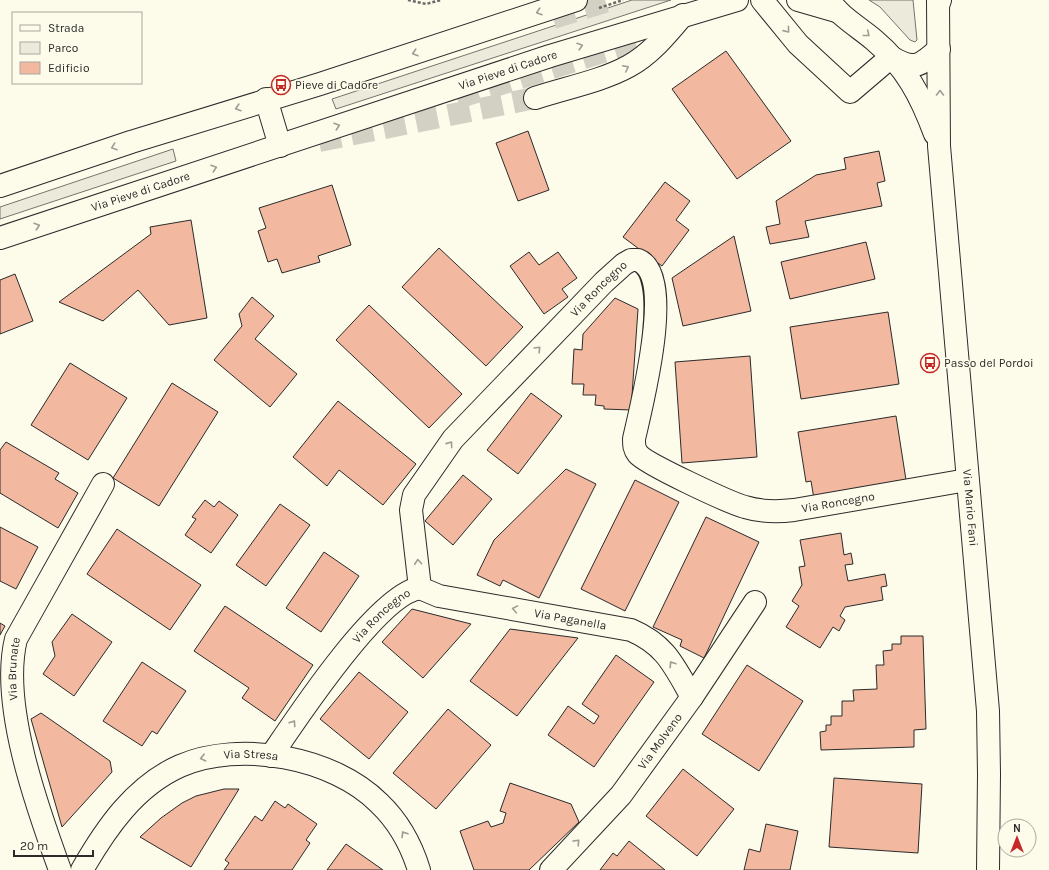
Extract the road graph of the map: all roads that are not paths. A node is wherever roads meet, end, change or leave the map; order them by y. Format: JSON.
{"nodes":[{"id":1,"x":576,"y":0,"type":"edge"},
{"id":2,"x":737,"y":0,"type":"edge"},
{"id":3,"x":762,"y":0,"type":"edge"},
{"id":4,"x":798,"y":0,"type":"edge"},
{"id":5,"x":939,"y":1,"type":"edge"},
{"id":6,"x":832,"y":6,"type":"edge"},
{"id":7,"x":683,"y":16,"type":"junction"},
{"id":8,"x":939,"y":49,"type":"junction"},
{"id":9,"x":891,"y":57,"type":"junction"},
{"id":10,"x":536,"y":98,"type":"tunnel mouth"},
{"id":11,"x":266,"y":100,"type":"junction"},
{"id":12,"x":280,"y":146,"type":"junction"},
{"id":13,"x":939,"y":146,"type":"junction"},
{"id":14,"x":0,"y":186,"type":"edge"},
{"id":15,"x":0,"y":238,"type":"edge"},
{"id":16,"x":967,"y":480,"type":"junction"},
{"id":17,"x":103,"y":484,"type":"dead end"},
{"id":18,"x":420,"y":588,"type":"junction"},
{"id":19,"x":755,"y":602,"type":"dead end"},
{"id":20,"x":5,"y":679,"type":"edge"},
{"id":21,"x":692,"y":697,"type":"junction"},
{"id":22,"x":271,"y":756,"type":"junction"},
{"id":23,"x":60,"y":870,"type":"edge"},
{"id":24,"x":82,"y":870,"type":"edge"},
{"id":25,"x":419,"y":870,"type":"edge"},
{"id":26,"x":550,"y":870,"type":"edge"},
{"id":27,"x":988,"y":870,"type":"edge"}],
"edges":[{"from":1,"to":11,"type":"main road","one_way":true},
{"from":2,"to":7,"type":"main road","name":"Via Pieve di Cadore"},
{"from":3,"to":9,"type":"main road","one_way":true},
{"from":4,"to":6,"type":"main road"},
{"from":5,"to":8,"type":"main road"},
{"from":6,"to":9,"type":"main road","one_way":true},
{"from":10,"to":7,"type":"main road","one_way":true},
{"from":12,"to":7,"type":"main road","name":"Via Pieve di Cadore","one_way":true},
{"from":8,"to":9,"type":"main road"},
{"from":13,"to":8,"type":"main road","one_way":true},
{"from":9,"to":13,"type":"main road"},
{"from":11,"to":12,"type":"main road"},
{"from":11,"to":14,"type":"main road","one_way":true},
{"from":15,"to":12,"type":"main road","name":"Via Pieve di Cadore","one_way":true},
{"from":13,"to":16,"type":"main road","name":"Via Mario Fani"},
{"from":18,"to":16,"type":"main road","name":"Via Roncegno","one_way":true},
{"from":16,"to":27,"type":"main road","name":"Via Mario Fani"},
{"from":17,"to":20,"type":"main road","name":"Via Brunate"},
{"from":21,"to":18,"type":"main road","name":"Via Paganella","one_way":true},
{"from":22,"to":18,"type":"main road","name":"Via Roncegno","one_way":true},
{"from":19,"to":21,"type":"main road","name":"Via Molveno"},
{"from":20,"to":23,"type":"main road","name":"Via Brunate"},
{"from":26,"to":21,"type":"main road","name":"Via Molveno","one_way":true},
{"from":22,"to":24,"type":"main road","name":"Via Stresa","one_way":true},
{"from":25,"to":22,"type":"main road","name":"Via Stresa","one_way":true}]}
